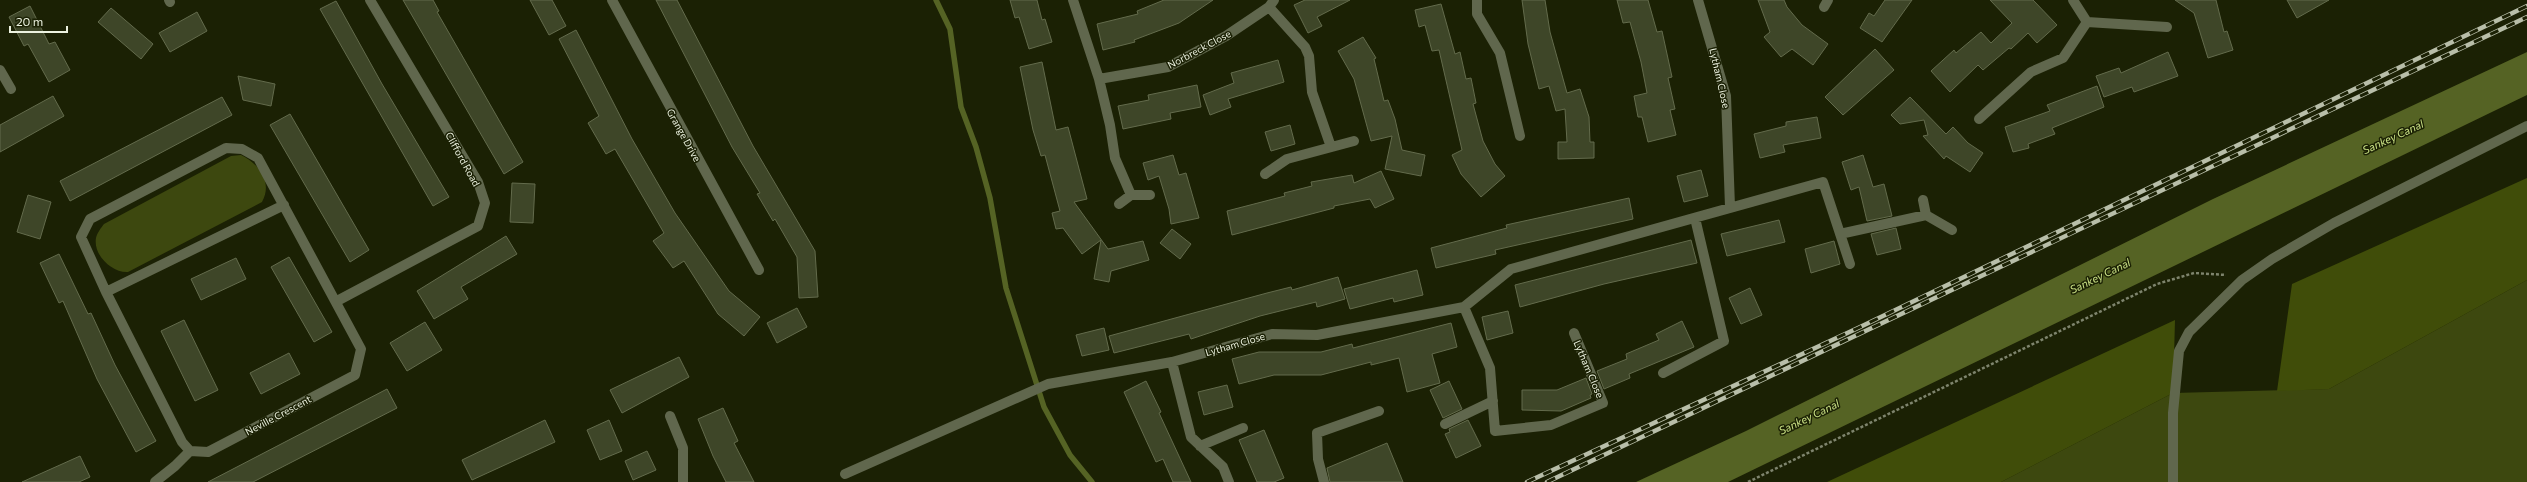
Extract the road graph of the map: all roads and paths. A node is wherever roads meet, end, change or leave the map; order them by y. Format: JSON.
{"nodes":[{"id":1,"x":370,"y":0,"type":"edge"},
{"id":2,"x":612,"y":0,"type":"edge"},
{"id":3,"x":1073,"y":0,"type":"edge"},
{"id":4,"x":1477,"y":0,"type":"edge"},
{"id":5,"x":1698,"y":0,"type":"edge"},
{"id":6,"x":2073,"y":0,"type":"edge"},
{"id":7,"x":1272,"y":4,"type":"edge"},
{"id":8,"x":2087,"y":22,"type":"junction"},
{"id":9,"x":2167,"y":27,"type":"dead end"},
{"id":10,"x":0,"y":70,"type":"edge"},
{"id":11,"x":1099,"y":79,"type":"junction"},
{"id":12,"x":11,"y":88,"type":"dead end"},
{"id":13,"x":1978,"y":119,"type":"dead end"},
{"id":14,"x":2527,"y":126,"type":"edge"},
{"id":15,"x":1520,"y":136,"type":"dead end"},
{"id":16,"x":1354,"y":141,"type":"dead end"},
{"id":17,"x":1330,"y":147,"type":"junction"},
{"id":18,"x":1266,"y":174,"type":"dead end"},
{"id":19,"x":1150,"y":194,"type":"dead end"},
{"id":20,"x":1130,"y":195,"type":"junction"},
{"id":21,"x":1923,"y":200,"type":"dead end"},
{"id":22,"x":1119,"y":204,"type":"dead end"},
{"id":23,"x":284,"y":205,"type":"junction"},
{"id":24,"x":1730,"y":207,"type":"junction"},
{"id":25,"x":1926,"y":214,"type":"junction"},
{"id":26,"x":1695,"y":218,"type":"junction"},
{"id":27,"x":1952,"y":230,"type":"dead end"},
{"id":28,"x":1840,"y":234,"type":"junction"},
{"id":29,"x":1850,"y":264,"type":"dead end"},
{"id":30,"x":759,"y":270,"type":"dead end"},
{"id":31,"x":2242,"y":280,"type":"junction"},
{"id":32,"x":106,"y":292,"type":"junction"},
{"id":33,"x":337,"y":300,"type":"junction"},
{"id":34,"x":1464,"y":306,"type":"junction"},
{"id":35,"x":1574,"y":333,"type":"dead end"},
{"id":36,"x":1172,"y":362,"type":"junction"},
{"id":37,"x":1663,"y":373,"type":"dead end"},
{"id":38,"x":1493,"y":401,"type":"junction"},
{"id":39,"x":1379,"y":411,"type":"dead end"},
{"id":40,"x":670,"y":416,"type":"dead end"},
{"id":41,"x":1445,"y":424,"type":"dead end"},
{"id":42,"x":1243,"y":428,"type":"dead end"},
{"id":43,"x":1200,"y":446,"type":"junction"},
{"id":44,"x":190,"y":451,"type":"junction"},
{"id":45,"x":845,"y":474,"type":"dead end"},
{"id":46,"x":154,"y":482,"type":"edge"},
{"id":47,"x":683,"y":482,"type":"edge"},
{"id":48,"x":1229,"y":482,"type":"edge"},
{"id":49,"x":1324,"y":482,"type":"edge"},
{"id":50,"x":1748,"y":482,"type":"edge"},
{"id":51,"x":2173,"y":482,"type":"edge"}],
"edges":[{"from":1,"to":33,"type":"street","name":"Clifford Road"},
{"from":2,"to":30,"type":"street","name":"Grange Drive"},
{"from":3,"to":11,"type":"street"},
{"from":4,"to":15,"type":"street"},
{"from":5,"to":24,"type":"street","name":"Lytham Close"},
{"from":6,"to":8,"type":"street"},
{"from":7,"to":11,"type":"street","name":"Norbreck Close"},
{"from":7,"to":17,"type":"street","name":"Norbreck Close"},
{"from":8,"to":9,"type":"street"},
{"from":8,"to":13,"type":"street"},
{"from":10,"to":12,"type":"street"},
{"from":11,"to":20,"type":"street"},
{"from":14,"to":31,"type":"street"},
{"from":16,"to":17,"type":"street"},
{"from":17,"to":18,"type":"street"},
{"from":19,"to":20,"type":"street"},
{"from":20,"to":22,"type":"street"},
{"from":21,"to":25,"type":"street"},
{"from":23,"to":32,"type":"street"},
{"from":23,"to":32,"type":"street","name":"Neville Crescent"},
{"from":23,"to":33,"type":"street","name":"Neville Crescent"},
{"from":24,"to":26,"type":"street","name":"Lytham Close"},
{"from":24,"to":28,"type":"street","name":"Lytham Close"},
{"from":25,"to":27,"type":"street"},
{"from":25,"to":28,"type":"street"},
{"from":26,"to":34,"type":"street","name":"Lytham Close"},
{"from":26,"to":37,"type":"street"},
{"from":28,"to":29,"type":"street","name":"Lytham Close"},
{"from":31,"to":50,"type":"path"},
{"from":31,"to":51,"type":"street"},
{"from":32,"to":44,"type":"street","name":"Neville Crescent"},
{"from":33,"to":44,"type":"street","name":"Neville Crescent"},
{"from":34,"to":36,"type":"street","name":"Lytham Close"},
{"from":34,"to":38,"type":"street","name":"Lytham Close"},
{"from":35,"to":38,"type":"street","name":"Lytham Close"},
{"from":36,"to":43,"type":"street"},
{"from":36,"to":45,"type":"street","name":"Lytham Close"},
{"from":38,"to":41,"type":"street"},
{"from":39,"to":49,"type":"street"},
{"from":40,"to":47,"type":"street"},
{"from":42,"to":43,"type":"street"},
{"from":43,"to":48,"type":"street"},
{"from":44,"to":46,"type":"street"}]}
